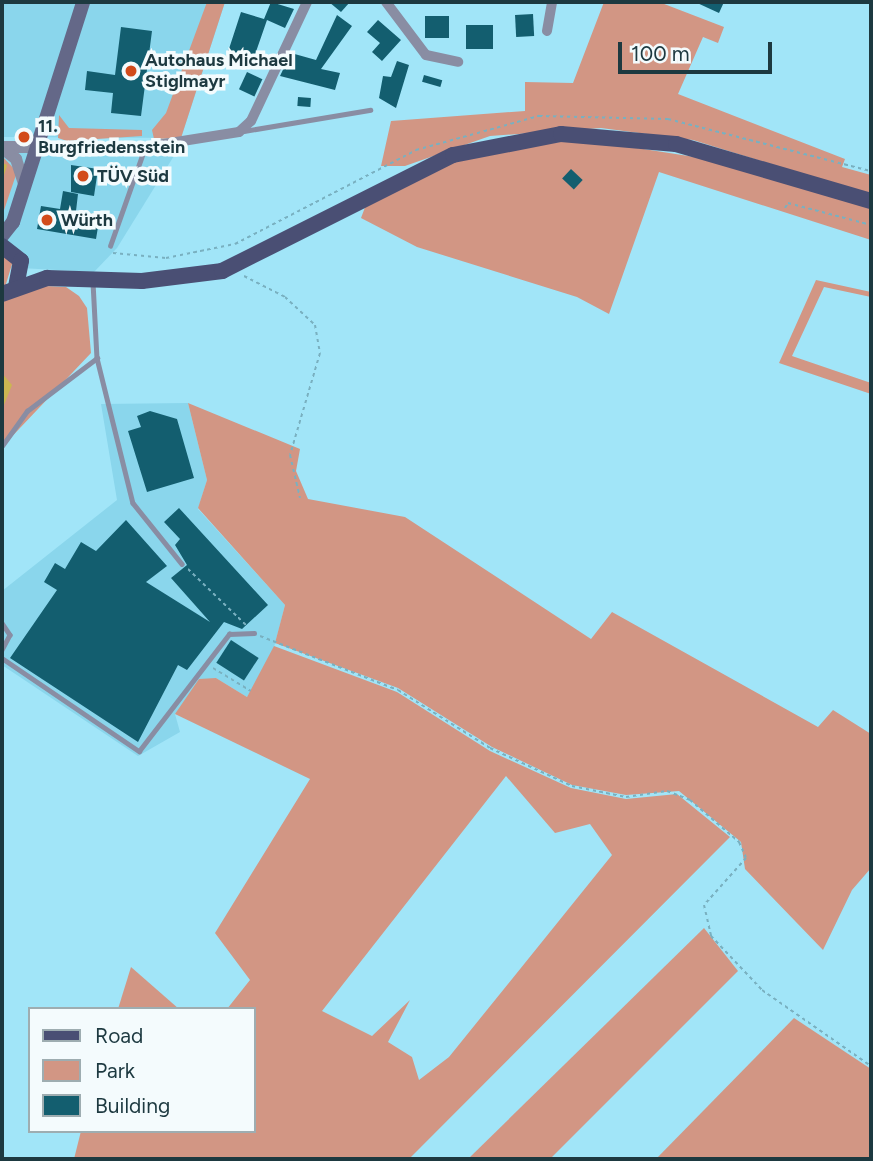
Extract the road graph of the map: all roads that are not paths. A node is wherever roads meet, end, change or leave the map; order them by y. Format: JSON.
{"nodes":[{"id":1,"x":83,"y":2,"type":"edge"},
{"id":2,"x":307,"y":2,"type":"edge"},
{"id":3,"x":386,"y":2,"type":"edge"},
{"id":4,"x":552,"y":2,"type":"edge"},
{"id":5,"x":547,"y":31,"type":"dead end"},
{"id":6,"x":458,"y":62,"type":"dead end"},
{"id":7,"x":370,"y":110,"type":"dead end"},
{"id":8,"x":239,"y":132,"type":"junction"},
{"id":9,"x":2,"y":147,"type":"edge"},
{"id":10,"x":37,"y":147,"type":"junction"},
{"id":11,"x":145,"y":147,"type":"junction"},
{"id":12,"x":25,"y":186,"type":"junction"},
{"id":13,"x":871,"y":201,"type":"edge"},
{"id":14,"x":13,"y":222,"type":"junction"},
{"id":15,"x":2,"y":236,"type":"edge"},
{"id":16,"x":110,"y":246,"type":"road end"},
{"id":17,"x":13,"y":254,"type":"edge"},
{"id":18,"x":47,"y":278,"type":"junction"},
{"id":19,"x":93,"y":281,"type":"junction"},
{"id":20,"x":9,"y":290,"type":"edge"},
{"id":21,"x":97,"y":358,"type":"junction"},
{"id":22,"x":2,"y":446,"type":"edge"},
{"id":23,"x":182,"y":564,"type":"road end"},
{"id":24,"x":2,"y":623,"type":"edge"},
{"id":25,"x":254,"y":633,"type":"road end"},
{"id":26,"x":2,"y":650,"type":"edge"},
{"id":27,"x":2,"y":658,"type":"edge"}],
"edges":[{"from":1,"to":10,"type":"main road"},
{"from":2,"to":8,"type":"street"},
{"from":3,"to":6,"type":"street"},
{"from":4,"to":5,"type":"street"},
{"from":7,"to":8,"type":"lane"},
{"from":8,"to":11,"type":"street"},
{"from":9,"to":10,"type":"street"},
{"from":9,"to":12,"type":"street"},
{"from":10,"to":11,"type":"street"},
{"from":10,"to":12,"type":"main road"},
{"from":11,"to":16,"type":"lane"},
{"from":12,"to":14,"type":"main road"},
{"from":13,"to":19,"type":"main road"},
{"from":14,"to":15,"type":"main road"},
{"from":14,"to":17,"type":"main road"},
{"from":17,"to":18,"type":"main road"},
{"from":17,"to":20,"type":"main road"},
{"from":18,"to":19,"type":"main road"},
{"from":18,"to":20,"type":"main road"},
{"from":19,"to":21,"type":"lane"},
{"from":21,"to":22,"type":"lane"},
{"from":21,"to":23,"type":"lane"},
{"from":24,"to":26,"type":"lane"},
{"from":25,"to":27,"type":"lane"}]}
